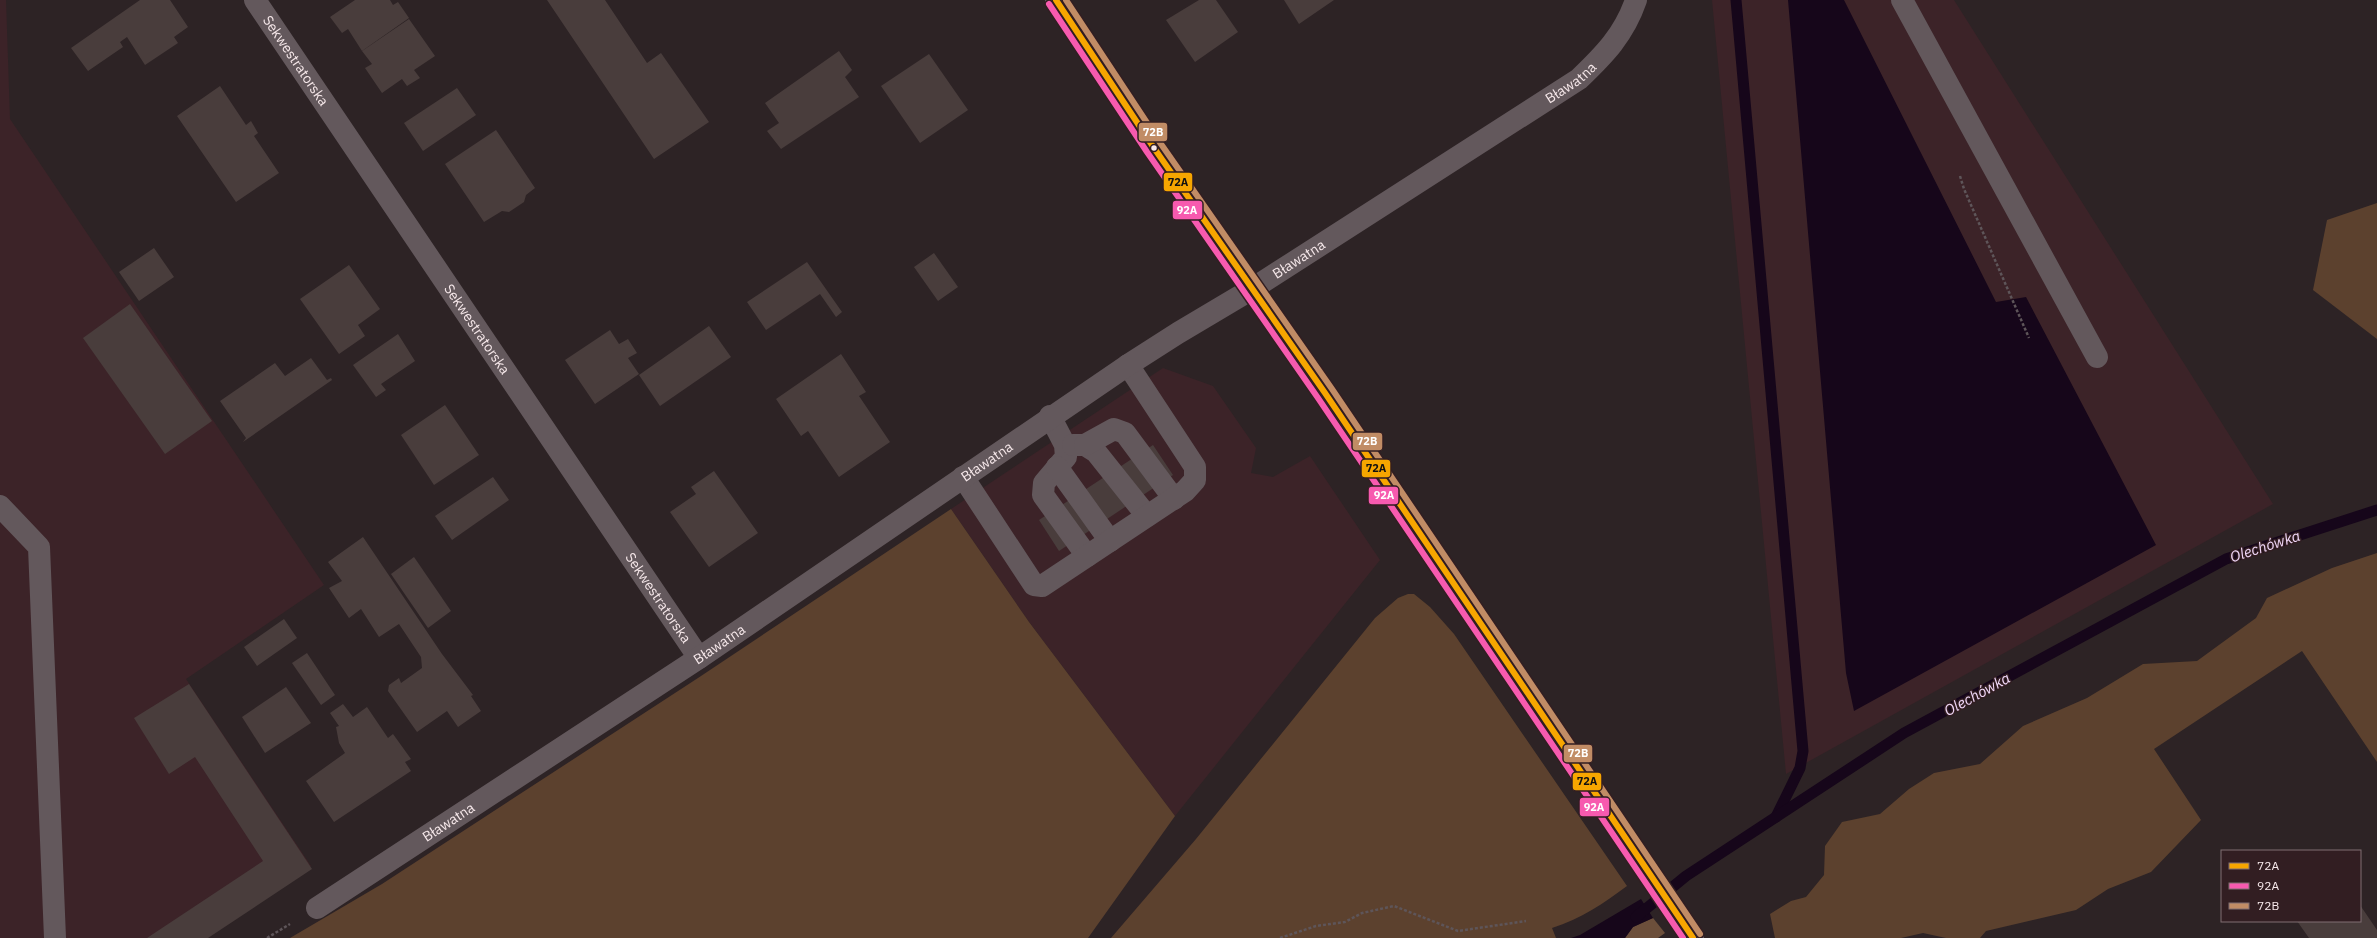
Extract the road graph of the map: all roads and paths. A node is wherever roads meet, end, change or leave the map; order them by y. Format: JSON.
{"nodes":[{"id":1,"x":255,"y":0,"type":"edge"},
{"id":2,"x":1056,"y":0,"type":"edge"},
{"id":3,"x":1636,"y":0,"type":"edge"},
{"id":4,"x":1902,"y":0,"type":"edge"},
{"id":5,"x":1252,"y":289,"type":"junction"},
{"id":6,"x":2097,"y":357,"type":"dead end"},
{"id":7,"x":1128,"y":365,"type":"junction"},
{"id":8,"x":1050,"y":416,"type":"junction"},
{"id":9,"x":1075,"y":445,"type":"junction"},
{"id":10,"x":1057,"y":467,"type":"junction"},
{"id":11,"x":962,"y":477,"type":"junction"},
{"id":12,"x":1174,"y":498,"type":"junction"},
{"id":13,"x":0,"y":506,"type":"edge"},
{"id":14,"x":1147,"y":516,"type":"junction"},
{"id":15,"x":1110,"y":541,"type":"junction"},
{"id":16,"x":1087,"y":556,"type":"junction"},
{"id":17,"x":699,"y":658,"type":"junction"},
{"id":18,"x":317,"y":908,"type":"dead end"},
{"id":19,"x":1526,"y":921,"type":"dead end"},
{"id":20,"x":1689,"y":932,"type":"edge"},
{"id":21,"x":55,"y":938,"type":"edge"},
{"id":22,"x":1280,"y":938,"type":"edge"}],
"edges":[{"from":1,"to":17,"type":"street","name":"Sekwestratorska"},
{"from":2,"to":5,"type":"street"},
{"from":3,"to":5,"type":"street","name":"Bławatna"},
{"from":4,"to":6,"type":"street"},
{"from":5,"to":7,"type":"street","name":"Bławatna"},
{"from":5,"to":20,"type":"street"},
{"from":7,"to":8,"type":"street","name":"Bławatna"},
{"from":7,"to":12,"type":"street"},
{"from":8,"to":9,"type":"street"},
{"from":8,"to":11,"type":"street","name":"Bławatna"},
{"from":9,"to":10,"type":"street"},
{"from":9,"to":12,"type":"street"},
{"from":9,"to":14,"type":"street"},
{"from":10,"to":15,"type":"street"},
{"from":10,"to":16,"type":"street"},
{"from":11,"to":16,"type":"street"},
{"from":11,"to":17,"type":"street","name":"Bławatna"},
{"from":12,"to":14,"type":"street"},
{"from":13,"to":21,"type":"street"},
{"from":14,"to":15,"type":"street"},
{"from":15,"to":16,"type":"street"},
{"from":17,"to":18,"type":"street","name":"Bławatna"},
{"from":19,"to":22,"type":"path"}]}
